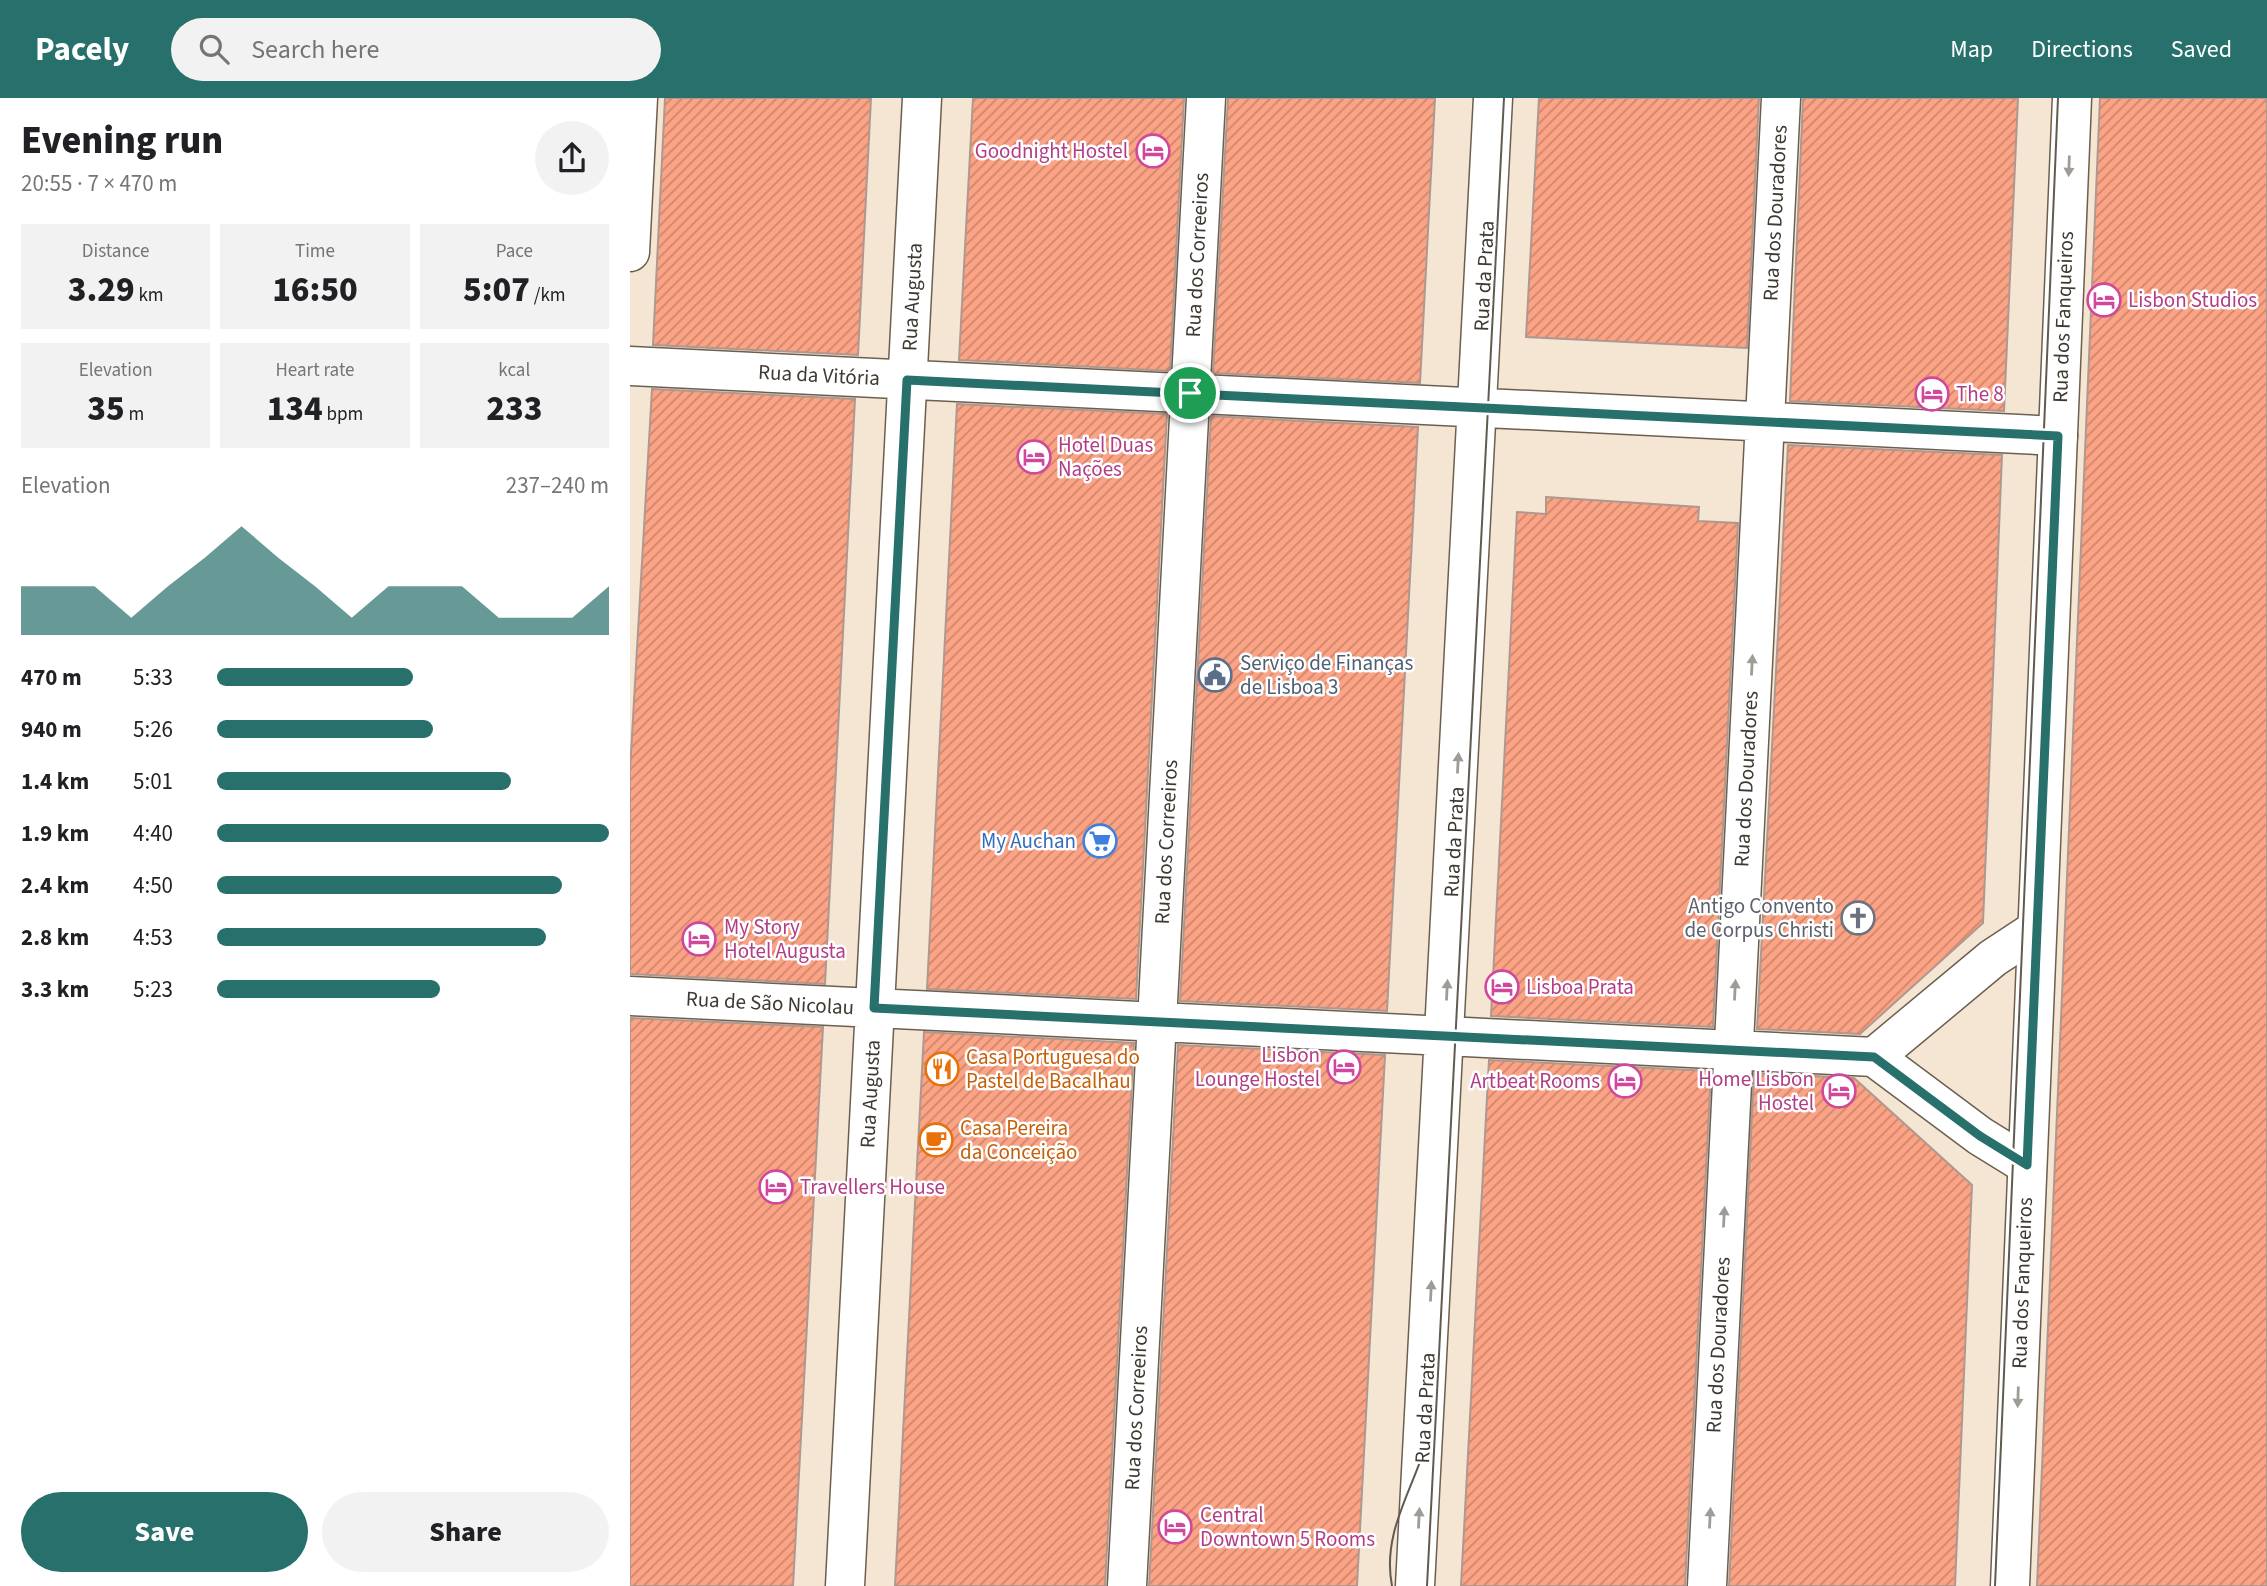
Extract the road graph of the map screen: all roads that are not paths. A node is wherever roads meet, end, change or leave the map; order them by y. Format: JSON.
{"nodes":[{"id":1,"x":638,"y":98,"type":"edge"},
{"id":2,"x":922,"y":98,"type":"edge"},
{"id":3,"x":1206,"y":98,"type":"edge"},
{"id":4,"x":1493,"y":98,"type":"edge"},
{"id":5,"x":1781,"y":98,"type":"edge"},
{"id":6,"x":2072,"y":98,"type":"edge"},
{"id":7,"x":630,"y":252,"type":"edge"},
{"id":8,"x":630,"y":366,"type":"edge"},
{"id":9,"x":907,"y":380,"type":"junction"},
{"id":10,"x":1190,"y":393,"type":"junction"},
{"id":11,"x":1477,"y":408,"type":"junction"},
{"id":12,"x":1765,"y":422,"type":"junction"},
{"id":13,"x":2058,"y":436,"type":"junction"},
{"id":14,"x":2037,"y":929,"type":"junction"},
{"id":15,"x":630,"y":996,"type":"edge"},
{"id":16,"x":874,"y":1008,"type":"junction"},
{"id":17,"x":1157,"y":1021,"type":"junction"},
{"id":18,"x":1444,"y":1035,"type":"junction"},
{"id":19,"x":1732,"y":1050,"type":"junction"},
{"id":20,"x":1874,"y":1057,"type":"junction"},
{"id":21,"x":2027,"y":1165,"type":"junction"},
{"id":22,"x":845,"y":1586,"type":"edge"},
{"id":23,"x":1127,"y":1586,"type":"edge"},
{"id":24,"x":1415,"y":1586,"type":"edge"},
{"id":25,"x":1707,"y":1586,"type":"edge"},
{"id":26,"x":2010,"y":1586,"type":"edge"}],
"edges":[{"from":1,"to":7,"type":"street"},
{"from":2,"to":9,"type":"street","name":"Rua Augusta"},
{"from":3,"to":10,"type":"street","name":"Rua dos Correeiros"},
{"from":4,"to":11,"type":"street","name":"Rua da Prata"},
{"from":5,"to":12,"type":"street","name":"Rua dos Douradores"},
{"from":6,"to":13,"type":"street","name":"Rua dos Fanqueiros","one_way":true},
{"from":8,"to":9,"type":"street","name":"Rua da Vitória"},
{"from":9,"to":10,"type":"street","name":"Rua da Vitória"},
{"from":9,"to":16,"type":"street","name":"Rua Augusta"},
{"from":10,"to":11,"type":"street","name":"Rua da Vitória"},
{"from":10,"to":17,"type":"street","name":"Rua dos Correeiros"},
{"from":11,"to":12,"type":"street","name":"Rua da Vitória"},
{"from":18,"to":11,"type":"street","name":"Rua da Prata","one_way":true},
{"from":12,"to":13,"type":"street","name":"Rua da Vitória"},
{"from":19,"to":12,"type":"street","name":"Rua dos Douradores","one_way":true},
{"from":13,"to":14,"type":"street","name":"Rua dos Fanqueiros"},
{"from":14,"to":20,"type":"street"},
{"from":14,"to":21,"type":"street","name":"Rua dos Fanqueiros"},
{"from":15,"to":16,"type":"street","name":"Rua de São Nicolau"},
{"from":16,"to":17,"type":"street","name":"Rua de São Nicolau"},
{"from":16,"to":22,"type":"street","name":"Rua Augusta"},
{"from":17,"to":18,"type":"street","name":"Rua de São Nicolau"},
{"from":17,"to":23,"type":"street","name":"Rua dos Correeiros"},
{"from":18,"to":19,"type":"street","name":"Rua de São Nicolau"},
{"from":24,"to":18,"type":"street","name":"Rua da Prata","one_way":true},
{"from":19,"to":20,"type":"street","name":"Rua de São Nicolau"},
{"from":25,"to":19,"type":"street","name":"Rua dos Douradores","one_way":true},
{"from":20,"to":21,"type":"street"},
{"from":21,"to":26,"type":"street","name":"Rua dos Fanqueiros","one_way":true}]}
